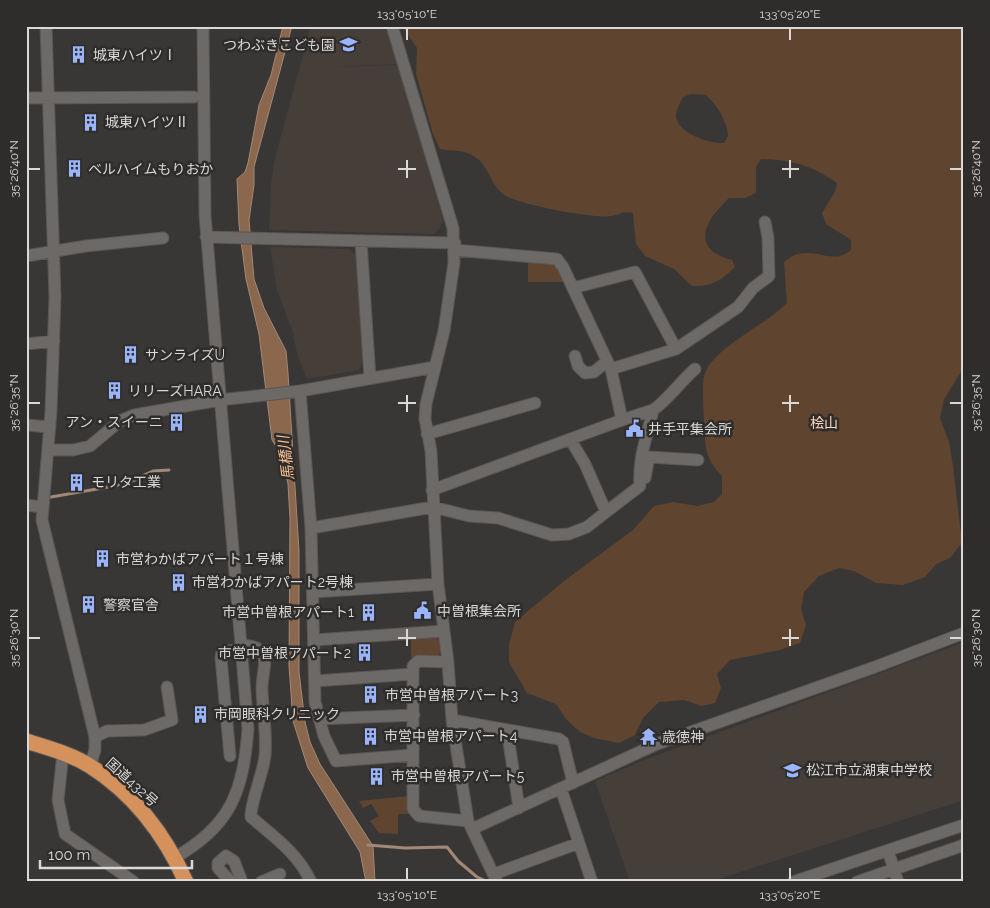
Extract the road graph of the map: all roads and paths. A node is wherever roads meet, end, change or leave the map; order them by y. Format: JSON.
{"nodes":[{"id":1,"x":46,"y":26,"type":"edge"},
{"id":2,"x":203,"y":26,"type":"edge"},
{"id":3,"x":392,"y":26,"type":"edge"},
{"id":4,"x":48,"y":97,"type":"junction"},
{"id":5,"x":194,"y":97,"type":"dead end"},
{"id":6,"x":26,"y":98,"type":"edge"},
{"id":7,"x":765,"y":222,"type":"dead end"},
{"id":8,"x":206,"y":237,"type":"junction"},
{"id":9,"x":163,"y":238,"type":"dead end"},
{"id":10,"x":361,"y":241,"type":"junction"},
{"id":11,"x":455,"y":247,"type":"junction"},
{"id":12,"x":54,"y":252,"type":"junction"},
{"id":13,"x":26,"y":256,"type":"edge"},
{"id":14,"x":573,"y":288,"type":"junction"},
{"id":15,"x":54,"y":341,"type":"junction"},
{"id":16,"x":26,"y":344,"type":"edge"},
{"id":17,"x":676,"y":349,"type":"junction"},
{"id":18,"x":575,"y":356,"type":"dead end"},
{"id":19,"x":608,"y":366,"type":"junction"},
{"id":20,"x":435,"y":367,"type":"junction"},
{"id":21,"x":695,"y":369,"type":"dead end"},
{"id":22,"x":370,"y":378,"type":"junction"},
{"id":23,"x":299,"y":390,"type":"junction"},
{"id":24,"x":220,"y":400,"type":"junction"},
{"id":25,"x":535,"y":403,"type":"dead end"},
{"id":26,"x":653,"y":410,"type":"junction"},
{"id":27,"x":622,"y":420,"type":"junction"},
{"id":28,"x":26,"y":425,"type":"edge"},
{"id":29,"x":50,"y":428,"type":"junction"},
{"id":30,"x":427,"y":434,"type":"junction"},
{"id":31,"x":570,"y":439,"type":"junction"},
{"id":32,"x":48,"y":450,"type":"junction"},
{"id":33,"x":698,"y":460,"type":"dead end"},
{"id":34,"x":640,"y":486,"type":"junction"},
{"id":35,"x":432,"y":490,"type":"junction"},
{"id":36,"x":26,"y":505,"type":"edge"},
{"id":37,"x":42,"y":507,"type":"junction"},
{"id":38,"x":433,"y":507,"type":"junction"},
{"id":39,"x":606,"y":512,"type":"junction"},
{"id":40,"x":311,"y":528,"type":"junction"},
{"id":41,"x":438,"y":584,"type":"junction"},
{"id":42,"x":312,"y":592,"type":"junction"},
{"id":43,"x":444,"y":631,"type":"junction"},
{"id":44,"x":964,"y":633,"type":"edge"},
{"id":45,"x":314,"y":640,"type":"junction"},
{"id":46,"x":241,"y":647,"type":"junction"},
{"id":47,"x":448,"y":662,"type":"junction"},
{"id":48,"x":413,"y":674,"type":"junction"},
{"id":49,"x":315,"y":681,"type":"junction"},
{"id":50,"x":167,"y":687,"type":"dead end"},
{"id":51,"x":414,"y":715,"type":"junction"},
{"id":52,"x":319,"y":720,"type":"junction"},
{"id":53,"x":452,"y":720,"type":"junction"},
{"id":54,"x":507,"y":730,"type":"junction"},
{"id":55,"x":95,"y":737,"type":"junction"},
{"id":56,"x":26,"y":741,"type":"edge"},
{"id":57,"x":63,"y":753,"type":"junction"},
{"id":58,"x":413,"y":754,"type":"junction"},
{"id":59,"x":230,"y":756,"type":"dead end"},
{"id":60,"x":90,"y":766,"type":"junction"},
{"id":61,"x":573,"y":783,"type":"junction"},
{"id":62,"x":561,"y":789,"type":"junction"},
{"id":63,"x":519,"y":808,"type":"junction"},
{"id":64,"x":470,"y":825,"type":"junction"},
{"id":65,"x":964,"y":825,"type":"edge"},
{"id":66,"x":579,"y":843,"type":"junction"},
{"id":67,"x":964,"y":845,"type":"edge"},
{"id":68,"x":888,"y":851,"type":"junction"},
{"id":69,"x":174,"y":858,"type":"junction"},
{"id":70,"x":894,"y":870,"type":"junction"},
{"id":71,"x":280,"y":874,"type":"dead end"},
{"id":72,"x":495,"y":878,"type":"edge"},
{"id":73,"x":796,"y":881,"type":"edge"},
{"id":74,"x":134,"y":882,"type":"edge"},
{"id":75,"x":186,"y":882,"type":"edge"},
{"id":76,"x":231,"y":882,"type":"edge"},
{"id":77,"x":242,"y":882,"type":"edge"},
{"id":78,"x":261,"y":882,"type":"edge"},
{"id":79,"x":311,"y":882,"type":"edge"},
{"id":80,"x":592,"y":882,"type":"edge"},
{"id":81,"x":857,"y":882,"type":"edge"},
{"id":82,"x":898,"y":882,"type":"edge"}],
"edges":[{"from":1,"to":4,"type":"street"},
{"from":2,"to":8,"type":"street"},
{"from":3,"to":11,"type":"street"},
{"from":4,"to":5,"type":"street"},
{"from":4,"to":6,"type":"street"},
{"from":4,"to":12,"type":"street"},
{"from":7,"to":17,"type":"street"},
{"from":8,"to":10,"type":"street"},
{"from":8,"to":24,"type":"street"},
{"from":9,"to":12,"type":"street"},
{"from":10,"to":11,"type":"street"},
{"from":10,"to":22,"type":"street"},
{"from":11,"to":14,"type":"street"},
{"from":11,"to":20,"type":"street"},
{"from":12,"to":13,"type":"street"},
{"from":12,"to":15,"type":"street"},
{"from":14,"to":17,"type":"street"},
{"from":14,"to":19,"type":"street"},
{"from":15,"to":16,"type":"street"},
{"from":15,"to":29,"type":"street"},
{"from":17,"to":19,"type":"street"},
{"from":18,"to":19,"type":"street"},
{"from":19,"to":27,"type":"street"},
{"from":20,"to":22,"type":"street"},
{"from":20,"to":30,"type":"street"},
{"from":21,"to":26,"type":"street"},
{"from":22,"to":23,"type":"street"},
{"from":23,"to":24,"type":"street"},
{"from":23,"to":40,"type":"street"},
{"from":24,"to":32,"type":"street"},
{"from":24,"to":46,"type":"street"},
{"from":25,"to":30,"type":"street"},
{"from":26,"to":27,"type":"street"},
{"from":26,"to":34,"type":"street"},
{"from":27,"to":31,"type":"street"},
{"from":28,"to":29,"type":"street"},
{"from":29,"to":32,"type":"street"},
{"from":30,"to":35,"type":"street"},
{"from":31,"to":35,"type":"street"},
{"from":31,"to":39,"type":"street"},
{"from":32,"to":37,"type":"street"},
{"from":33,"to":34,"type":"street"},
{"from":34,"to":39,"type":"street"},
{"from":35,"to":38,"type":"street"},
{"from":36,"to":37,"type":"street"},
{"from":37,"to":55,"type":"street"},
{"from":38,"to":39,"type":"street"},
{"from":38,"to":40,"type":"street"},
{"from":38,"to":41,"type":"street"},
{"from":40,"to":42,"type":"street"},
{"from":41,"to":42,"type":"street"},
{"from":41,"to":43,"type":"street"},
{"from":42,"to":45,"type":"street"},
{"from":43,"to":45,"type":"street"},
{"from":43,"to":47,"type":"street"},
{"from":44,"to":61,"type":"street"},
{"from":45,"to":49,"type":"street"},
{"from":46,"to":59,"type":"street"},
{"from":46,"to":69,"type":"street"},
{"from":46,"to":79,"type":"street"},
{"from":47,"to":48,"type":"street"},
{"from":47,"to":53,"type":"street"},
{"from":48,"to":49,"type":"street"},
{"from":48,"to":51,"type":"street"},
{"from":49,"to":52,"type":"street"},
{"from":50,"to":55,"type":"street"},
{"from":51,"to":52,"type":"street"},
{"from":51,"to":58,"type":"street"},
{"from":52,"to":58,"type":"street"},
{"from":53,"to":54,"type":"street"},
{"from":53,"to":64,"type":"street"},
{"from":54,"to":61,"type":"street"},
{"from":54,"to":63,"type":"street"},
{"from":55,"to":60,"type":"street"},
{"from":56,"to":57,"type":"highway","name":"国道432号"},
{"from":57,"to":60,"type":"highway","name":"国道432号"},
{"from":57,"to":74,"type":"street"},
{"from":58,"to":64,"type":"street"},
{"from":60,"to":69,"type":"highway","name":"国道432号"},
{"from":61,"to":62,"type":"street"},
{"from":62,"to":63,"type":"street"},
{"from":62,"to":66,"type":"street"},
{"from":63,"to":64,"type":"street"},
{"from":64,"to":72,"type":"street"},
{"from":65,"to":68,"type":"street"},
{"from":66,"to":72,"type":"street"},
{"from":66,"to":80,"type":"street"},
{"from":67,"to":70,"type":"street"},
{"from":68,"to":70,"type":"street"},
{"from":68,"to":73,"type":"street"},
{"from":69,"to":75,"type":"highway","name":"国道432号"},
{"from":70,"to":81,"type":"street"},
{"from":70,"to":82,"type":"street"},
{"from":71,"to":78,"type":"street"},
{"from":76,"to":77,"type":"street"}]}
